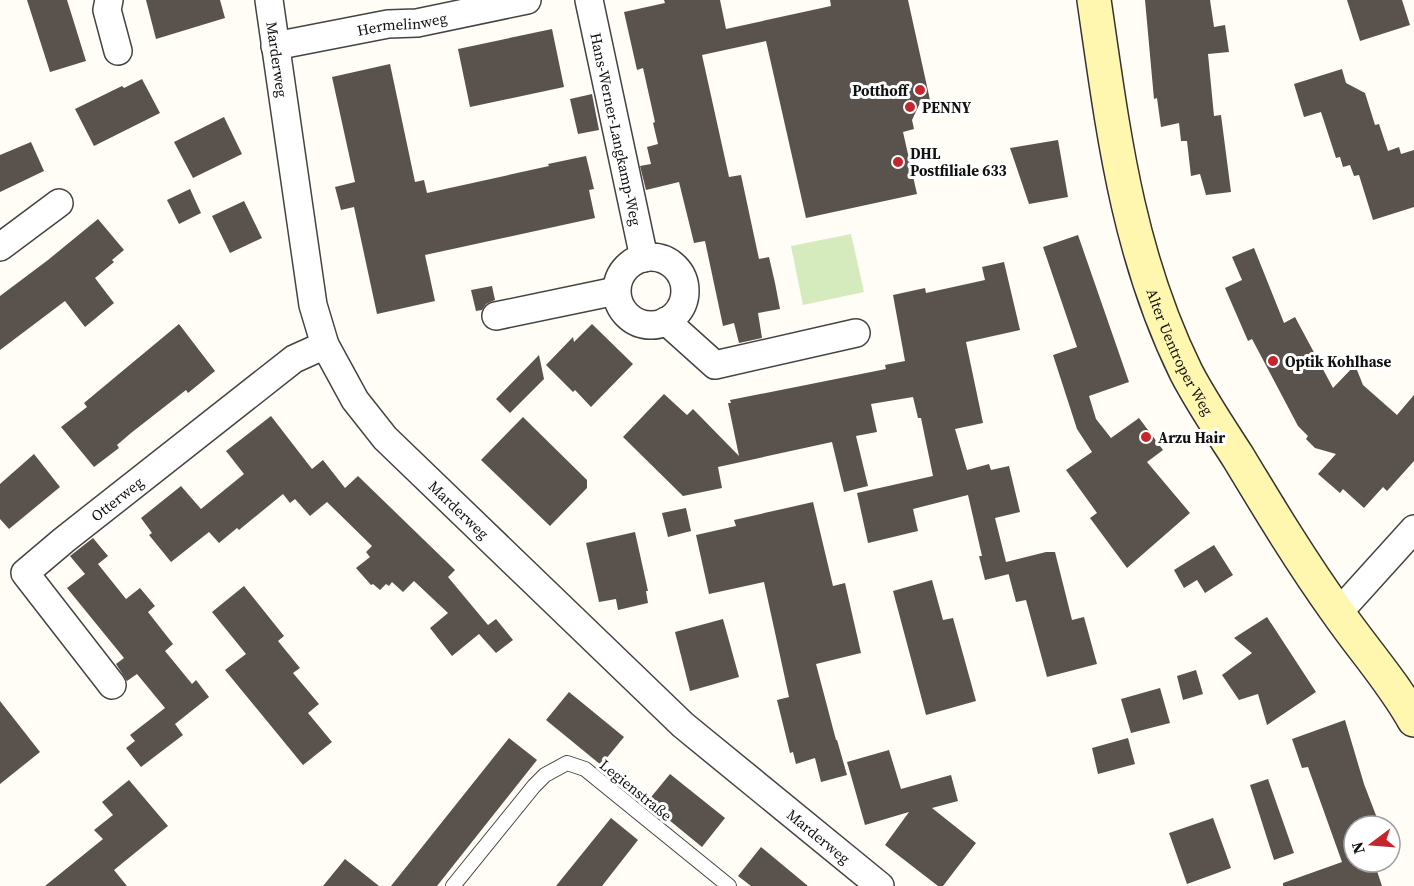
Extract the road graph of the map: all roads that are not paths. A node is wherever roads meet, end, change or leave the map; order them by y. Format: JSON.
{"nodes":[{"id":1,"x":109,"y":0,"type":"edge"},
{"id":2,"x":269,"y":0,"type":"edge"},
{"id":3,"x":527,"y":0,"type":"edge"},
{"id":4,"x":589,"y":0,"type":"edge"},
{"id":5,"x":1094,"y":0,"type":"edge"},
{"id":6,"x":275,"y":45,"type":"junction"},
{"id":7,"x":118,"y":51,"type":"dead end"},
{"id":8,"x":59,"y":203,"type":"dead end"},
{"id":9,"x":0,"y":247,"type":"edge"},
{"id":10,"x":644,"y":258,"type":"junction"},
{"id":11,"x":616,"y":291,"type":"junction"},
{"id":12,"x":496,"y":316,"type":"dead end"},
{"id":13,"x":666,"y":321,"type":"junction"},
{"id":14,"x":856,"y":333,"type":"dead end"},
{"id":15,"x":325,"y":345,"type":"junction"},
{"id":16,"x":1414,"y":529,"type":"edge"},
{"id":17,"x":1338,"y":613,"type":"junction"},
{"id":18,"x":112,"y":685,"type":"dead end"},
{"id":19,"x":1414,"y":720,"type":"edge"},
{"id":20,"x":453,"y":886,"type":"edge"},
{"id":21,"x":729,"y":886,"type":"edge"},
{"id":22,"x":880,"y":886,"type":"edge"}],
"edges":[{"from":1,"to":7,"type":"street"},
{"from":2,"to":6,"type":"street","name":"Marderweg"},
{"from":3,"to":6,"type":"street","name":"Hermelinweg"},
{"from":4,"to":10,"type":"street","name":"Hans-Werner-Langkamp-Weg"},
{"from":5,"to":17,"type":"street","name":"Alter Uentroper Weg"},
{"from":6,"to":15,"type":"street","name":"Marderweg"},
{"from":8,"to":9,"type":"street"},
{"from":10,"to":11,"type":"street"},
{"from":10,"to":13,"type":"street"},
{"from":11,"to":12,"type":"street"},
{"from":11,"to":13,"type":"street"},
{"from":13,"to":14,"type":"street"},
{"from":15,"to":18,"type":"street","name":"Otterweg"},
{"from":15,"to":22,"type":"street","name":"Marderweg"},
{"from":16,"to":17,"type":"street"},
{"from":17,"to":19,"type":"street","name":"Alter Uentroper Weg"},
{"from":20,"to":21,"type":"lane","name":"Legienstraße"}]}
